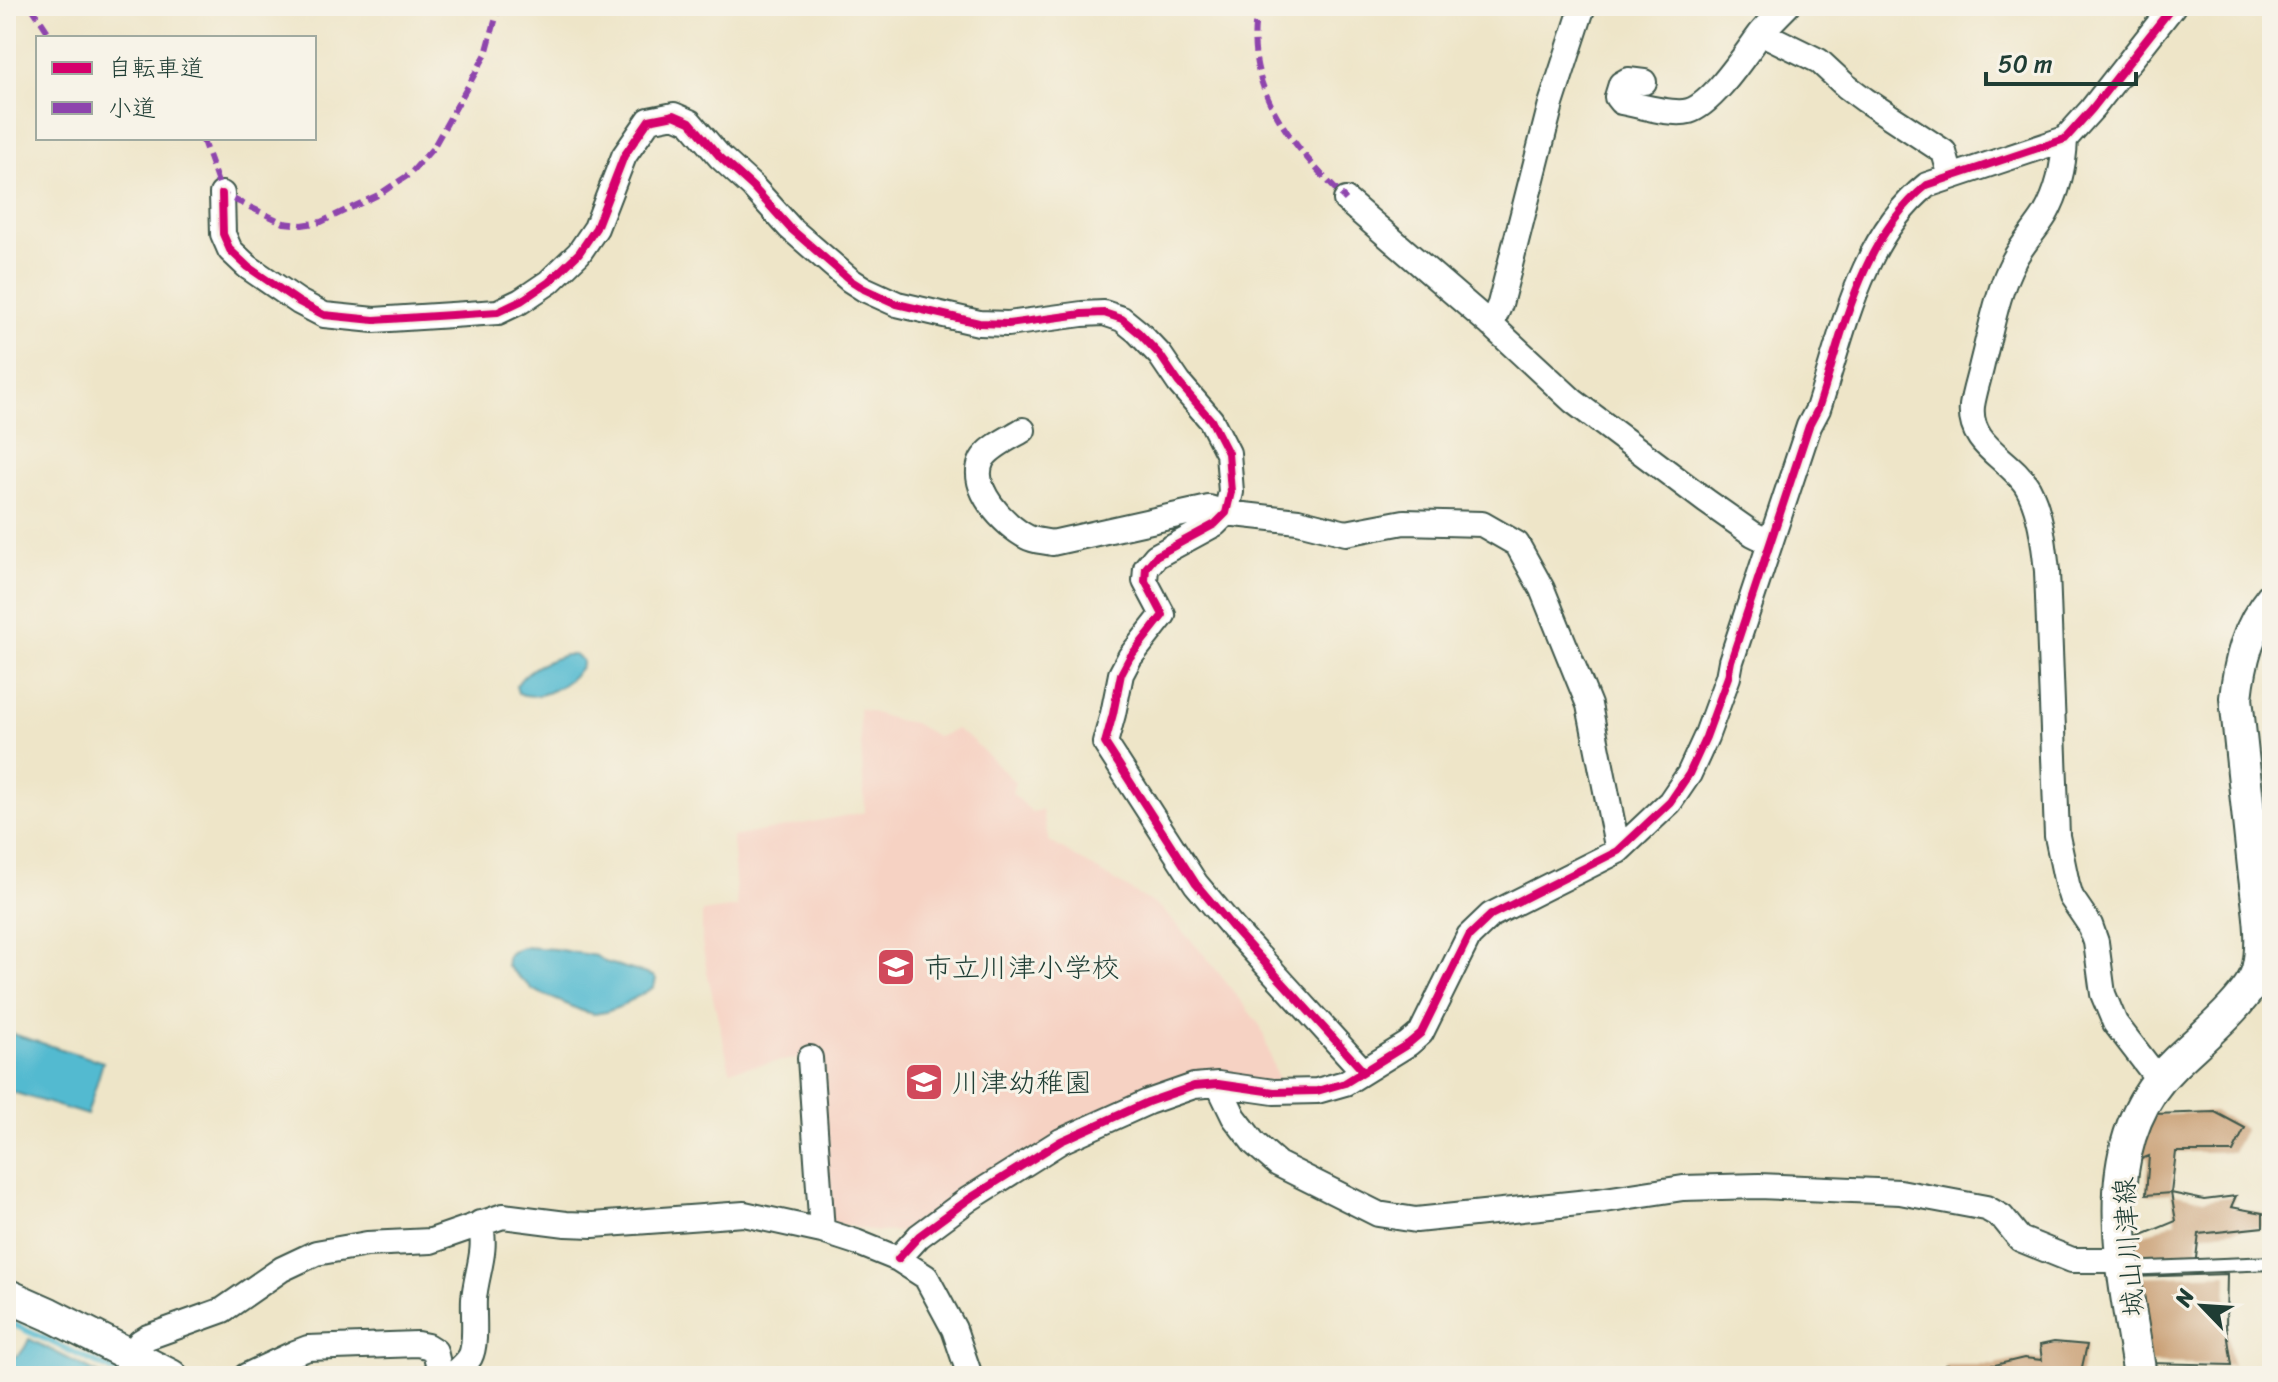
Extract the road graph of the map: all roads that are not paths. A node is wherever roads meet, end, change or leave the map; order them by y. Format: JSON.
{"nodes":[{"id":1,"x":1583,"y":6,"type":"edge"},
{"id":2,"x":1787,"y":6,"type":"edge"},
{"id":3,"x":2173,"y":6,"type":"edge"},
{"id":4,"x":1763,"y":31,"type":"junction"},
{"id":5,"x":1644,"y":82,"type":"dead end"},
{"id":6,"x":2065,"y":139,"type":"junction"},
{"id":7,"x":1951,"y":177,"type":"junction"},
{"id":8,"x":222,"y":194,"type":"dead end"},
{"id":9,"x":1346,"y":200,"type":"dead end"},
{"id":10,"x":1491,"y":325,"type":"junction"},
{"id":11,"x":1023,"y":430,"type":"dead end"},
{"id":12,"x":1226,"y":513,"type":"junction"},
{"id":13,"x":1769,"y":542,"type":"junction"},
{"id":14,"x":2272,"y":598,"type":"edge"},
{"id":15,"x":1618,"y":851,"type":"junction"},
{"id":16,"x":810,"y":1058,"type":"dead end"},
{"id":17,"x":1363,"y":1071,"type":"junction"},
{"id":18,"x":2158,"y":1079,"type":"junction"},
{"id":19,"x":1218,"y":1084,"type":"junction"},
{"id":20,"x":480,"y":1223,"type":"junction"},
{"id":21,"x":822,"y":1231,"type":"junction"},
{"id":22,"x":898,"y":1259,"type":"junction"},
{"id":23,"x":2272,"y":1263,"type":"edge"},
{"id":24,"x":2124,"y":1265,"type":"junction"},
{"id":25,"x":6,"y":1295,"type":"edge"},
{"id":26,"x":131,"y":1355,"type":"junction"},
{"id":27,"x":171,"y":1376,"type":"edge"},
{"id":28,"x":246,"y":1376,"type":"edge"},
{"id":29,"x":441,"y":1376,"type":"edge"},
{"id":30,"x":452,"y":1376,"type":"edge"},
{"id":31,"x":970,"y":1376,"type":"edge"},
{"id":32,"x":2140,"y":1376,"type":"edge"}],
"edges":[{"from":1,"to":10,"type":"street"},
{"from":2,"to":4,"type":"street"},
{"from":3,"to":6,"type":"street"},
{"from":4,"to":5,"type":"street"},
{"from":4,"to":7,"type":"street"},
{"from":6,"to":7,"type":"street"},
{"from":6,"to":18,"type":"street"},
{"from":7,"to":13,"type":"street"},
{"from":8,"to":12,"type":"street"},
{"from":9,"to":10,"type":"street"},
{"from":10,"to":13,"type":"street"},
{"from":11,"to":12,"type":"street"},
{"from":12,"to":15,"type":"street"},
{"from":12,"to":17,"type":"street"},
{"from":13,"to":15,"type":"street"},
{"from":14,"to":18,"type":"main road","name":"城山川津線"},
{"from":15,"to":17,"type":"street"},
{"from":16,"to":21,"type":"street"},
{"from":17,"to":19,"type":"street"},
{"from":18,"to":24,"type":"main road","name":"城山川津線"},
{"from":19,"to":22,"type":"street"},
{"from":19,"to":24,"type":"street"},
{"from":20,"to":21,"type":"street"},
{"from":20,"to":26,"type":"street"},
{"from":20,"to":30,"type":"street"},
{"from":21,"to":22,"type":"street"},
{"from":22,"to":31,"type":"street"},
{"from":23,"to":24,"type":"lane"},
{"from":24,"to":32,"type":"main road","name":"城山川津線"},
{"from":25,"to":26,"type":"main road"},
{"from":26,"to":27,"type":"main road"},
{"from":28,"to":29,"type":"street"}]}
